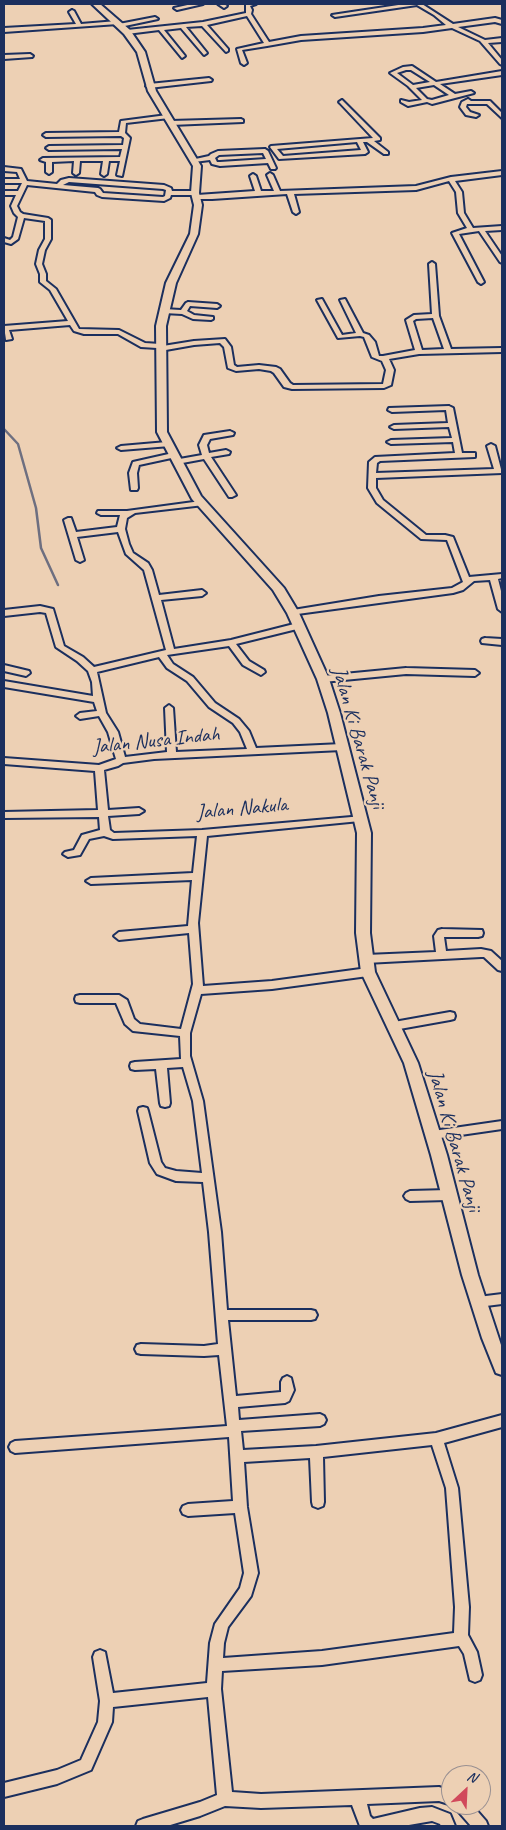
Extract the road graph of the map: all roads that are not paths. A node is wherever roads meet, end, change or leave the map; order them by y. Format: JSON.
{"nodes":[{"id":1,"x":96,"y":4,"type":"edge"},
{"id":2,"x":200,"y":4,"type":"edge"},
{"id":3,"x":253,"y":4,"type":"edge"},
{"id":4,"x":417,"y":4,"type":"edge"},
{"id":5,"x":177,"y":8,"type":"dead end"},
{"id":6,"x":72,"y":12,"type":"dead end"},
{"id":7,"x":248,"y":14,"type":"junction"},
{"id":8,"x":336,"y":15,"type":"dead end"},
{"id":9,"x":155,"y":20,"type":"dead end"},
{"id":10,"x":502,"y":22,"type":"edge"},
{"id":11,"x":203,"y":24,"type":"junction"},
{"id":12,"x":449,"y":24,"type":"junction"},
{"id":13,"x":80,"y":26,"type":"junction"},
{"id":14,"x":121,"y":26,"type":"junction"},
{"id":15,"x":182,"y":26,"type":"junction"},
{"id":16,"x":160,"y":28,"type":"junction"},
{"id":17,"x":4,"y":30,"type":"edge"},
{"id":18,"x":502,"y":40,"type":"edge"},
{"id":19,"x":485,"y":42,"type":"junction"},
{"id":20,"x":267,"y":44,"type":"junction"},
{"id":21,"x":226,"y":50,"type":"dead end"},
{"id":22,"x":204,"y":53,"type":"dead end"},
{"id":23,"x":30,"y":56,"type":"dead end"},
{"id":24,"x":182,"y":56,"type":"dead end"},
{"id":25,"x":4,"y":57,"type":"edge"},
{"id":26,"x":244,"y":63,"type":"dead end"},
{"id":27,"x":502,"y":63,"type":"edge"},
{"id":28,"x":502,"y":73,"type":"edge"},
{"id":29,"x":209,"y":80,"type":"dead end"},
{"id":30,"x":435,"y":83,"type":"junction"},
{"id":31,"x":149,"y":86,"type":"junction"},
{"id":32,"x":412,"y":87,"type":"junction"},
{"id":33,"x":471,"y":93,"type":"dead end"},
{"id":34,"x":454,"y":96,"type":"junction"},
{"id":35,"x":462,"y":96,"type":"dead end"},
{"id":36,"x":404,"y":101,"type":"dead end"},
{"id":37,"x":426,"y":101,"type":"junction"},
{"id":38,"x":342,"y":102,"type":"dead end"},
{"id":39,"x":471,"y":104,"type":"junction"},
{"id":40,"x":476,"y":115,"type":"dead end"},
{"id":41,"x":502,"y":116,"type":"edge"},
{"id":42,"x":169,"y":120,"type":"junction"},
{"id":43,"x":241,"y":121,"type":"dead end"},
{"id":44,"x":122,"y":134,"type":"junction"},
{"id":45,"x":46,"y":135,"type":"dead end"},
{"id":46,"x":370,"y":140,"type":"junction"},
{"id":47,"x":359,"y":141,"type":"junction"},
{"id":48,"x":125,"y":147,"type":"junction"},
{"id":49,"x":49,"y":148,"type":"dead end"},
{"id":50,"x":275,"y":150,"type":"junction"},
{"id":51,"x":265,"y":151,"type":"junction"},
{"id":52,"x":386,"y":153,"type":"dead end"},
{"id":53,"x":212,"y":158,"type":"junction"},
{"id":54,"x":106,"y":159,"type":"junction"},
{"id":55,"x":123,"y":159,"type":"junction"},
{"id":56,"x":77,"y":160,"type":"junction"},
{"id":57,"x":194,"y":160,"type":"junction"},
{"id":58,"x":269,"y":161,"type":"junction"},
{"id":59,"x":273,"y":168,"type":"dead end"},
{"id":60,"x":4,"y":169,"type":"edge"},
{"id":61,"x":49,"y":172,"type":"dead end"},
{"id":62,"x":76,"y":173,"type":"dead end"},
{"id":63,"x":502,"y":173,"type":"edge"},
{"id":64,"x":104,"y":174,"type":"dead end"},
{"id":65,"x":120,"y":175,"type":"dead end"},
{"id":66,"x":270,"y":175,"type":"dead end"},
{"id":67,"x":253,"y":176,"type":"dead end"},
{"id":68,"x":451,"y":179,"type":"junction"},
{"id":69,"x":4,"y":181,"type":"edge"},
{"id":70,"x":24,"y":182,"type":"junction"},
{"id":71,"x":60,"y":185,"type":"junction"},
{"id":72,"x":4,"y":193,"type":"edge"},
{"id":73,"x":22,"y":193,"type":"junction"},
{"id":74,"x":169,"y":193,"type":"junction"},
{"id":75,"x":259,"y":193,"type":"junction"},
{"id":76,"x":278,"y":193,"type":"junction"},
{"id":77,"x":290,"y":193,"type":"junction"},
{"id":78,"x":196,"y":195,"type":"junction"},
{"id":79,"x":296,"y":212,"type":"dead end"},
{"id":80,"x":21,"y":216,"type":"junction"},
{"id":81,"x":502,"y":228,"type":"edge"},
{"id":82,"x":481,"y":229,"type":"junction"},
{"id":83,"x":471,"y":230,"type":"junction"},
{"id":84,"x":4,"y":240,"type":"edge"},
{"id":85,"x":502,"y":261,"type":"edge"},
{"id":86,"x":432,"y":264,"type":"dead end"},
{"id":87,"x":480,"y":282,"type":"dead end"},
{"id":88,"x":320,"y":300,"type":"dead end"},
{"id":89,"x":342,"y":300,"type":"dead end"},
{"id":90,"x":217,"y":306,"type":"dead end"},
{"id":91,"x":164,"y":311,"type":"junction"},
{"id":92,"x":184,"y":312,"type":"junction"},
{"id":93,"x":436,"y":316,"type":"junction"},
{"id":94,"x":211,"y":318,"type":"dead end"},
{"id":95,"x":72,"y":323,"type":"junction"},
{"id":96,"x":4,"y":328,"type":"edge"},
{"id":97,"x":360,"y":334,"type":"junction"},
{"id":98,"x":8,"y":339,"type":"dead end"},
{"id":99,"x":160,"y":347,"type":"junction"},
{"id":100,"x":502,"y":350,"type":"edge"},
{"id":101,"x":419,"y":352,"type":"junction"},
{"id":102,"x":448,"y":352,"type":"junction"},
{"id":103,"x":385,"y":359,"type":"junction"},
{"id":104,"x":392,"y":410,"type":"dead end"},
{"id":105,"x":453,"y":425,"type":"junction"},
{"id":106,"x":394,"y":427,"type":"dead end"},
{"id":107,"x":230,"y":433,"type":"dead end"},
{"id":108,"x":456,"y":440,"type":"junction"},
{"id":109,"x":391,"y":442,"type":"dead end"},
{"id":110,"x":491,"y":446,"type":"dead end"},
{"id":111,"x":121,"y":448,"type":"dead end"},
{"id":112,"x":226,"y":452,"type":"dead end"},
{"id":113,"x":173,"y":454,"type":"junction"},
{"id":114,"x":459,"y":455,"type":"junction"},
{"id":115,"x":472,"y":455,"type":"dead end"},
{"id":116,"x":206,"y":456,"type":"junction"},
{"id":117,"x":500,"y":471,"type":"edge"},
{"id":118,"x":372,"y":476,"type":"junction"},
{"id":119,"x":134,"y":488,"type":"dead end"},
{"id":120,"x":232,"y":495,"type":"dead end"},
{"id":121,"x":201,"y":503,"type":"junction"},
{"id":122,"x":101,"y":513,"type":"dead end"},
{"id":123,"x":127,"y":513,"type":"junction"},
{"id":124,"x":68,"y":520,"type":"dead end"},
{"id":125,"x":121,"y":529,"type":"junction"},
{"id":126,"x":73,"y":536,"type":"junction"},
{"id":127,"x":80,"y":560,"type":"dead end"},
{"id":128,"x":492,"y":576,"type":"junction"},
{"id":129,"x":502,"y":576,"type":"edge"},
{"id":130,"x":467,"y":582,"type":"junction"},
{"id":131,"x":202,"y":593,"type":"dead end"},
{"id":132,"x":156,"y":598,"type":"junction"},
{"id":133,"x":502,"y":609,"type":"edge"},
{"id":134,"x":4,"y":612,"type":"edge"},
{"id":135,"x":293,"y":613,"type":"junction"},
{"id":136,"x":298,"y":626,"type":"junction"},
{"id":137,"x":485,"y":641,"type":"dead end"},
{"id":138,"x":502,"y":642,"type":"edge"},
{"id":139,"x":230,"y":643,"type":"junction"},
{"id":140,"x":167,"y":653,"type":"junction"},
{"id":141,"x":4,"y":668,"type":"edge"},
{"id":142,"x":92,"y":670,"type":"junction"},
{"id":143,"x":261,"y":672,"type":"dead end"},
{"id":144,"x":26,"y":673,"type":"dead end"},
{"id":145,"x":475,"y":673,"type":"dead end"},
{"id":146,"x":323,"y":679,"type":"junction"},
{"id":147,"x":4,"y":684,"type":"edge"},
{"id":148,"x":98,"y":700,"type":"junction"},
{"id":149,"x":170,"y":708,"type":"dead end"},
{"id":150,"x":102,"y":713,"type":"junction"},
{"id":151,"x":80,"y":716,"type":"dead end"},
{"id":152,"x":342,"y":747,"type":"junction"},
{"id":153,"x":253,"y":751,"type":"junction"},
{"id":154,"x":172,"y":755,"type":"junction"},
{"id":155,"x":121,"y":760,"type":"junction"},
{"id":156,"x":4,"y":761,"type":"edge"},
{"id":157,"x":99,"y":768,"type":"junction"},
{"id":158,"x":139,"y":811,"type":"dead end"},
{"id":159,"x":103,"y":814,"type":"junction"},
{"id":160,"x":4,"y":815,"type":"edge"},
{"id":161,"x":360,"y":818,"type":"junction"},
{"id":162,"x":105,"y":832,"type":"junction"},
{"id":163,"x":202,"y":833,"type":"junction"},
{"id":164,"x":68,"y":854,"type":"dead end"},
{"id":165,"x":198,"y":876,"type":"junction"},
{"id":166,"x":91,"y":881,"type":"dead end"},
{"id":167,"x":193,"y":929,"type":"junction"},
{"id":168,"x":478,"y":933,"type":"dead end"},
{"id":169,"x":119,"y":936,"type":"dead end"},
{"id":170,"x":441,"y":955,"type":"junction"},
{"id":171,"x":367,"y":965,"type":"junction"},
{"id":172,"x":502,"y":967,"type":"edge"},
{"id":173,"x":197,"y":990,"type":"junction"},
{"id":174,"x":80,"y":999,"type":"dead end"},
{"id":175,"x":450,"y":1016,"type":"dead end"},
{"id":176,"x":394,"y":1026,"type":"junction"},
{"id":177,"x":185,"y":1033,"type":"junction"},
{"id":178,"x":186,"y":1063,"type":"junction"},
{"id":179,"x":161,"y":1065,"type":"junction"},
{"id":180,"x":136,"y":1066,"type":"dead end"},
{"id":181,"x":165,"y":1103,"type":"dead end"},
{"id":182,"x":143,"y":1111,"type":"dead end"},
{"id":183,"x":502,"y":1125,"type":"edge"},
{"id":184,"x":433,"y":1135,"type":"junction"},
{"id":185,"x":208,"y":1178,"type":"junction"},
{"id":186,"x":448,"y":1195,"type":"junction"},
{"id":187,"x":410,"y":1196,"type":"dead end"},
{"id":188,"x":502,"y":1300,"type":"edge"},
{"id":189,"x":478,"y":1302,"type":"junction"},
{"id":190,"x":221,"y":1315,"type":"junction"},
{"id":191,"x":311,"y":1315,"type":"dead end"},
{"id":192,"x":225,"y":1349,"type":"junction"},
{"id":193,"x":141,"y":1350,"type":"dead end"},
{"id":194,"x":502,"y":1368,"type":"edge"},
{"id":195,"x":287,"y":1382,"type":"dead end"},
{"id":196,"x":231,"y":1402,"type":"junction"},
{"id":197,"x":501,"y":1419,"type":"edge"},
{"id":198,"x":320,"y":1420,"type":"dead end"},
{"id":199,"x":234,"y":1428,"type":"junction"},
{"id":200,"x":436,"y":1439,"type":"junction"},
{"id":201,"x":15,"y":1447,"type":"dead end"},
{"id":202,"x":316,"y":1452,"type":"junction"},
{"id":203,"x":237,"y":1456,"type":"junction"},
{"id":204,"x":318,"y":1502,"type":"dead end"},
{"id":205,"x":240,"y":1508,"type":"junction"},
{"id":206,"x":188,"y":1510,"type":"dead end"},
{"id":207,"x":461,"y":1636,"type":"junction"},
{"id":208,"x":100,"y":1657,"type":"dead end"},
{"id":209,"x":215,"y":1665,"type":"junction"},
{"id":210,"x":475,"y":1674,"type":"dead end"},
{"id":211,"x":214,"y":1689,"type":"junction"},
{"id":212,"x":107,"y":1701,"type":"junction"},
{"id":213,"x":4,"y":1790,"type":"edge"},
{"id":214,"x":441,"y":1795,"type":"edge"},
{"id":215,"x":357,"y":1796,"type":"junction"},
{"id":216,"x":226,"y":1799,"type":"junction"},
{"id":217,"x":471,"y":1815,"type":"edge"},
{"id":218,"x":144,"y":1826,"type":"edge"},
{"id":219,"x":448,"y":1826,"type":"edge"},
{"id":220,"x":481,"y":1826,"type":"edge"}],
"edges":[{"from":1,"to":14,"type":"street","name":"Jalan Ki Barak Panji"},
{"from":2,"to":5,"type":"street"},
{"from":3,"to":7,"type":"street"},
{"from":4,"to":8,"type":"street"},
{"from":4,"to":12,"type":"street"},
{"from":6,"to":13,"type":"street"},
{"from":7,"to":11,"type":"street"},
{"from":7,"to":20,"type":"street"},
{"from":9,"to":14,"type":"street"},
{"from":10,"to":12,"type":"street"},
{"from":11,"to":15,"type":"street"},
{"from":11,"to":21,"type":"street"},
{"from":12,"to":19,"type":"street"},
{"from":12,"to":20,"type":"street"},
{"from":13,"to":14,"type":"street"},
{"from":13,"to":17,"type":"street"},
{"from":14,"to":16,"type":"street"},
{"from":14,"to":31,"type":"street","name":"Jalan Ki Barak Panji"},
{"from":15,"to":16,"type":"street"},
{"from":15,"to":22,"type":"street"},
{"from":16,"to":24,"type":"street"},
{"from":18,"to":19,"type":"street"},
{"from":19,"to":27,"type":"street"},
{"from":20,"to":26,"type":"street"},
{"from":23,"to":25,"type":"street"},
{"from":28,"to":30,"type":"street"},
{"from":29,"to":31,"type":"street"},
{"from":30,"to":32,"type":"street"},
{"from":30,"to":32,"type":"street"},
{"from":30,"to":34,"type":"street"},
{"from":31,"to":42,"type":"street","name":"Jalan Ki Barak Panji"},
{"from":32,"to":37,"type":"street"},
{"from":33,"to":34,"type":"street"},
{"from":34,"to":37,"type":"street"},
{"from":35,"to":39,"type":"street"},
{"from":36,"to":37,"type":"street"},
{"from":38,"to":46,"type":"street"},
{"from":39,"to":40,"type":"street"},
{"from":39,"to":41,"type":"street"},
{"from":42,"to":43,"type":"street"},
{"from":42,"to":44,"type":"street"},
{"from":42,"to":57,"type":"street","name":"Jalan Ki Barak Panji"},
{"from":44,"to":45,"type":"street"},
{"from":44,"to":48,"type":"street"},
{"from":46,"to":47,"type":"street"},
{"from":46,"to":52,"type":"street"},
{"from":47,"to":50,"type":"street"},
{"from":47,"to":50,"type":"street"},
{"from":48,"to":49,"type":"street"},
{"from":48,"to":55,"type":"street"},
{"from":50,"to":51,"type":"street"},
{"from":51,"to":53,"type":"street"},
{"from":51,"to":58,"type":"street"},
{"from":53,"to":57,"type":"street"},
{"from":53,"to":58,"type":"street"},
{"from":54,"to":55,"type":"street"},
{"from":54,"to":56,"type":"street"},
{"from":54,"to":64,"type":"street"},
{"from":55,"to":65,"type":"street"},
{"from":56,"to":61,"type":"street"},
{"from":56,"to":62,"type":"street"},
{"from":57,"to":78,"type":"street","name":"Jalan Ki Barak Panji"},
{"from":58,"to":59,"type":"street"},
{"from":60,"to":70,"type":"street"},
{"from":63,"to":68,"type":"street"},
{"from":66,"to":76,"type":"street"},
{"from":67,"to":75,"type":"street"},
{"from":68,"to":77,"type":"street"},
{"from":68,"to":83,"type":"street"},
{"from":69,"to":70,"type":"street"},
{"from":70,"to":71,"type":"street"},
{"from":70,"to":73,"type":"street"},
{"from":71,"to":74,"type":"street"},
{"from":71,"to":74,"type":"street"},
{"from":72,"to":73,"type":"street"},
{"from":73,"to":80,"type":"street"},
{"from":74,"to":78,"type":"street"},
{"from":75,"to":76,"type":"street"},
{"from":75,"to":78,"type":"street"},
{"from":76,"to":77,"type":"street"},
{"from":77,"to":79,"type":"street"},
{"from":78,"to":91,"type":"street","name":"Jalan Ki Barak Panji"},
{"from":80,"to":84,"type":"street"},
{"from":80,"to":95,"type":"street"},
{"from":81,"to":82,"type":"street"},
{"from":82,"to":83,"type":"street"},
{"from":82,"to":85,"type":"street"},
{"from":83,"to":87,"type":"street"},
{"from":86,"to":93,"type":"street"},
{"from":88,"to":97,"type":"street"},
{"from":89,"to":97,"type":"street"},
{"from":90,"to":92,"type":"street"},
{"from":91,"to":92,"type":"street"},
{"from":91,"to":99,"type":"street","name":"Jalan Ki Barak Panji"},
{"from":92,"to":94,"type":"street"},
{"from":93,"to":101,"type":"street"},
{"from":93,"to":102,"type":"street"},
{"from":95,"to":96,"type":"street"},
{"from":95,"to":99,"type":"street"},
{"from":96,"to":98,"type":"street"},
{"from":97,"to":103,"type":"street"},
{"from":99,"to":103,"type":"street"},
{"from":99,"to":113,"type":"street","name":"Jalan Ki Barak Panji"},
{"from":100,"to":102,"type":"street"},
{"from":101,"to":102,"type":"street"},
{"from":101,"to":103,"type":"street"},
{"from":104,"to":105,"type":"street"},
{"from":105,"to":106,"type":"street"},
{"from":105,"to":108,"type":"street"},
{"from":107,"to":116,"type":"street"},
{"from":108,"to":109,"type":"street"},
{"from":108,"to":114,"type":"street"},
{"from":110,"to":117,"type":"street"},
{"from":111,"to":113,"type":"street"},
{"from":112,"to":116,"type":"street"},
{"from":113,"to":116,"type":"street"},
{"from":113,"to":119,"type":"street"},
{"from":113,"to":121,"type":"street","name":"Jalan Ki Barak Panji"},
{"from":114,"to":115,"type":"street"},
{"from":114,"to":118,"type":"street"},
{"from":116,"to":120,"type":"street"},
{"from":117,"to":118,"type":"street"},
{"from":118,"to":130,"type":"street"},
{"from":121,"to":123,"type":"street"},
{"from":121,"to":135,"type":"street","name":"Jalan Ki Barak Panji"},
{"from":122,"to":123,"type":"street"},
{"from":123,"to":125,"type":"street"},
{"from":124,"to":126,"type":"street"},
{"from":125,"to":126,"type":"street"},
{"from":125,"to":132,"type":"street"},
{"from":126,"to":127,"type":"street"},
{"from":128,"to":129,"type":"street"},
{"from":128,"to":130,"type":"street"},
{"from":128,"to":133,"type":"street"},
{"from":130,"to":135,"type":"street"},
{"from":131,"to":132,"type":"street"},
{"from":132,"to":140,"type":"street"},
{"from":134,"to":142,"type":"street"},
{"from":135,"to":136,"type":"street","name":"Jalan Ki Barak Panji"},
{"from":136,"to":139,"type":"street"},
{"from":136,"to":146,"type":"street","name":"Jalan Ki Barak Panji"},
{"from":137,"to":138,"type":"street"},
{"from":139,"to":140,"type":"street"},
{"from":139,"to":143,"type":"street"},
{"from":140,"to":142,"type":"street"},
{"from":140,"to":153,"type":"street"},
{"from":141,"to":144,"type":"street"},
{"from":142,"to":148,"type":"street"},
{"from":145,"to":146,"type":"street"},
{"from":146,"to":152,"type":"street","name":"Jalan Ki Barak Panji"},
{"from":147,"to":148,"type":"street"},
{"from":148,"to":150,"type":"street"},
{"from":149,"to":154,"type":"street"},
{"from":150,"to":151,"type":"street"},
{"from":150,"to":155,"type":"street"},
{"from":152,"to":153,"type":"street","name":"Jalan Nusa Indah"},
{"from":152,"to":161,"type":"street","name":"Jalan Ki Barak Panji"},
{"from":153,"to":154,"type":"street","name":"Jalan Nusa Indah"},
{"from":154,"to":155,"type":"street","name":"Jalan Nusa Indah"},
{"from":155,"to":157,"type":"street","name":"Jalan Nusa Indah"},
{"from":156,"to":157,"type":"street","name":"Jalan Nusa Indah"},
{"from":157,"to":159,"type":"street"},
{"from":158,"to":159,"type":"street"},
{"from":159,"to":160,"type":"street"},
{"from":159,"to":162,"type":"street"},
{"from":161,"to":163,"type":"street","name":"Jalan Nakula"},
{"from":161,"to":171,"type":"street","name":"Jalan Ki Barak Panji"},
{"from":162,"to":163,"type":"street","name":"Jalan Nakula"},
{"from":162,"to":164,"type":"street"},
{"from":163,"to":165,"type":"street"},
{"from":165,"to":166,"type":"street"},
{"from":165,"to":167,"type":"street"},
{"from":167,"to":169,"type":"street"},
{"from":167,"to":173,"type":"street"},
{"from":168,"to":170,"type":"street"},
{"from":170,"to":171,"type":"street"},
{"from":170,"to":172,"type":"street"},
{"from":171,"to":173,"type":"street"},
{"from":171,"to":176,"type":"street","name":"Jalan Ki Barak Panji"},
{"from":173,"to":177,"type":"street"},
{"from":174,"to":177,"type":"street"},
{"from":175,"to":176,"type":"street"},
{"from":176,"to":184,"type":"street","name":"Jalan Ki Barak Panji"},
{"from":177,"to":178,"type":"street"},
{"from":178,"to":179,"type":"street"},
{"from":178,"to":185,"type":"street"},
{"from":179,"to":180,"type":"street"},
{"from":179,"to":181,"type":"street"},
{"from":182,"to":185,"type":"street"},
{"from":183,"to":184,"type":"street"},
{"from":184,"to":186,"type":"street","name":"Jalan Ki Barak Panji"},
{"from":185,"to":190,"type":"street"},
{"from":186,"to":187,"type":"street"},
{"from":186,"to":189,"type":"street","name":"Jalan Ki Barak Panji"},
{"from":188,"to":189,"type":"street"},
{"from":189,"to":194,"type":"street","name":"Jalan Ki Barak Panji"},
{"from":190,"to":191,"type":"street"},
{"from":190,"to":192,"type":"street"},
{"from":192,"to":193,"type":"street"},
{"from":192,"to":196,"type":"street"},
{"from":195,"to":196,"type":"street"},
{"from":196,"to":199,"type":"street"},
{"from":197,"to":200,"type":"street"},
{"from":198,"to":199,"type":"street"},
{"from":199,"to":201,"type":"street"},
{"from":199,"to":203,"type":"street"},
{"from":200,"to":202,"type":"street"},
{"from":200,"to":207,"type":"street"},
{"from":202,"to":203,"type":"street"},
{"from":202,"to":204,"type":"street"},
{"from":203,"to":205,"type":"street"},
{"from":205,"to":206,"type":"street"},
{"from":205,"to":209,"type":"street"},
{"from":207,"to":209,"type":"street"},
{"from":207,"to":210,"type":"street"},
{"from":208,"to":212,"type":"street"},
{"from":209,"to":211,"type":"street"},
{"from":211,"to":212,"type":"street"},
{"from":211,"to":216,"type":"street"},
{"from":212,"to":213,"type":"street"},
{"from":214,"to":215,"type":"street"},
{"from":215,"to":216,"type":"street"},
{"from":215,"to":219,"type":"street"},
{"from":216,"to":218,"type":"street"},
{"from":217,"to":220,"type":"street"}]}
